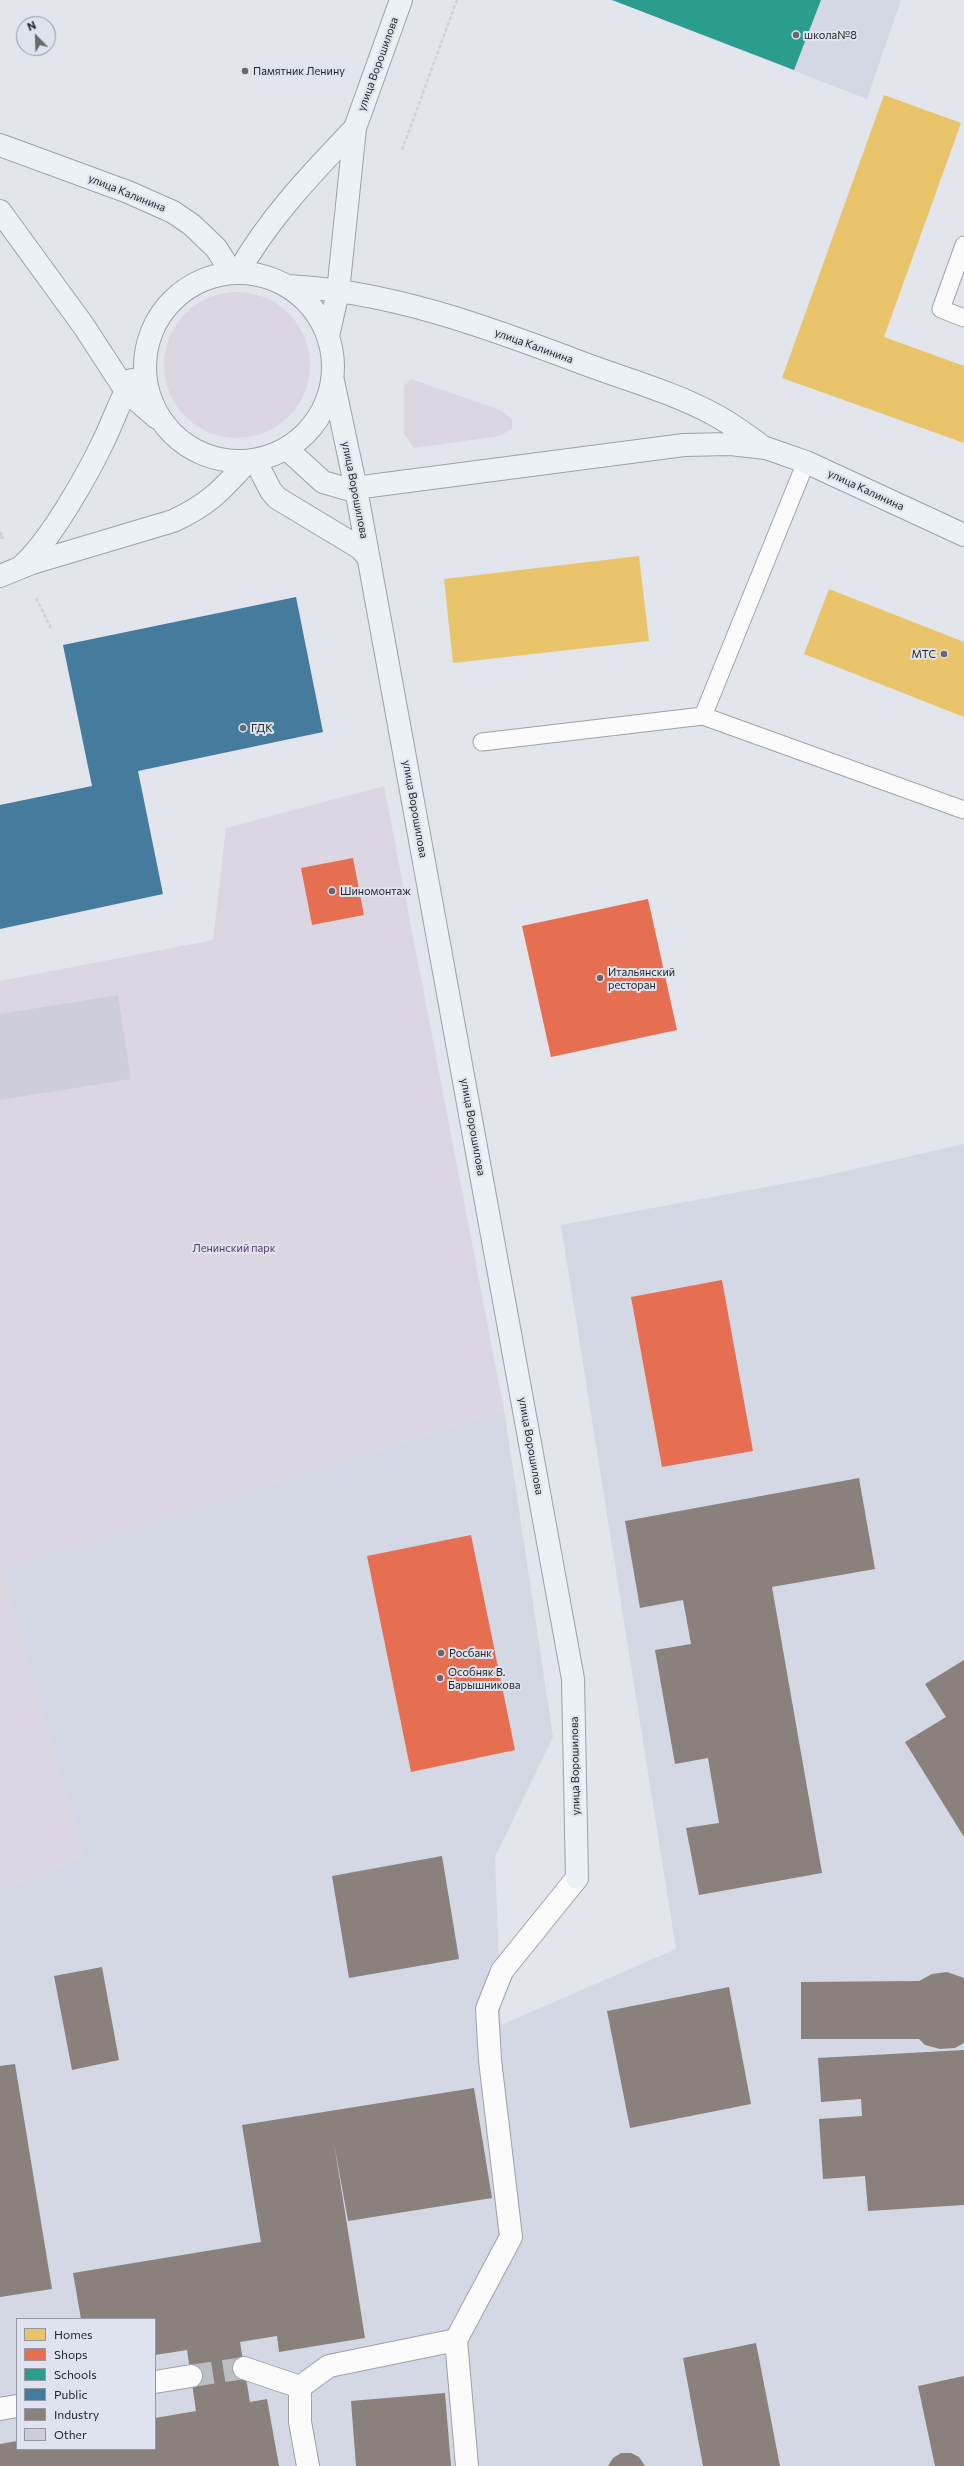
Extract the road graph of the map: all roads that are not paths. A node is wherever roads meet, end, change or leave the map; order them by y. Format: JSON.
{"nodes":[{"id":1,"x":401,"y":0,"type":"edge"},
{"id":2,"x":355,"y":128,"type":"junction"},
{"id":3,"x":0,"y":145,"type":"edge"},
{"id":4,"x":0,"y":211,"type":"edge"},
{"id":5,"x":964,"y":245,"type":"edge"},
{"id":6,"x":235,"y":273,"type":"junction"},
{"id":7,"x":288,"y":286,"type":"junction"},
{"id":8,"x":338,"y":292,"type":"junction"},
{"id":9,"x":964,"y":318,"type":"edge"},
{"id":10,"x":328,"y":336,"type":"junction"},
{"id":11,"x":143,"y":366,"type":"junction"},
{"id":12,"x":333,"y":381,"type":"junction"},
{"id":13,"x":126,"y":391,"type":"junction"},
{"id":14,"x":160,"y":420,"type":"junction"},
{"id":15,"x":766,"y":448,"type":"junction"},
{"id":16,"x":287,"y":449,"type":"junction"},
{"id":17,"x":251,"y":461,"type":"junction"},
{"id":18,"x":806,"y":462,"type":"junction"},
{"id":19,"x":356,"y":489,"type":"junction"},
{"id":20,"x":964,"y":535,"type":"edge"},
{"id":21,"x":368,"y":557,"type":"junction"},
{"id":22,"x":21,"y":567,"type":"junction"},
{"id":23,"x":0,"y":576,"type":"edge"},
{"id":24,"x":703,"y":716,"type":"junction"},
{"id":25,"x":482,"y":742,"type":"dead end"},
{"id":26,"x":964,"y":810,"type":"edge"},
{"id":27,"x":577,"y":1878,"type":"joint"},
{"id":28,"x":456,"y":2340,"type":"junction"},
{"id":29,"x":244,"y":2368,"type":"tunnel mouth"},
{"id":30,"x":191,"y":2376,"type":"tunnel mouth"},
{"id":31,"x":156,"y":2382,"type":"edge"},
{"id":32,"x":300,"y":2386,"type":"junction"},
{"id":33,"x":16,"y":2406,"type":"edge"},
{"id":34,"x":0,"y":2409,"type":"edge"},
{"id":35,"x":308,"y":2466,"type":"edge"},
{"id":36,"x":468,"y":2466,"type":"edge"}],
"edges":[{"from":1,"to":2,"type":"main road","name":"улица Ворошилова"},
{"from":2,"to":6,"type":"main road"},
{"from":2,"to":8,"type":"main road"},
{"from":3,"to":6,"type":"main road","name":"улица Калинина"},
{"from":4,"to":13,"type":"main road"},
{"from":5,"to":9,"type":"lane"},
{"from":6,"to":7,"type":"main road"},
{"from":6,"to":11,"type":"main road"},
{"from":7,"to":8,"type":"main road","name":"улица Калинина"},
{"from":7,"to":10,"type":"main road"},
{"from":8,"to":10,"type":"main road"},
{"from":8,"to":15,"type":"main road","name":"улица Калинина"},
{"from":10,"to":12,"type":"main road"},
{"from":11,"to":13,"type":"main road"},
{"from":11,"to":14,"type":"main road"},
{"from":12,"to":16,"type":"main road"},
{"from":12,"to":19,"type":"main road","name":"улица Ворошилова"},
{"from":13,"to":14,"type":"main road"},
{"from":13,"to":22,"type":"main road"},
{"from":14,"to":17,"type":"main road"},
{"from":15,"to":18,"type":"main road","name":"улица Калинина"},
{"from":15,"to":19,"type":"main road","name":"улица Калинина"},
{"from":16,"to":17,"type":"main road"},
{"from":16,"to":19,"type":"main road","name":"улица Калинина"},
{"from":17,"to":21,"type":"main road"},
{"from":17,"to":22,"type":"main road"},
{"from":18,"to":20,"type":"main road","name":"улица Калинина"},
{"from":18,"to":24,"type":"lane"},
{"from":19,"to":21,"type":"main road","name":"улица Ворошилова"},
{"from":21,"to":27,"type":"main road","name":"улица Ворошилова"},
{"from":22,"to":23,"type":"main road"},
{"from":24,"to":25,"type":"lane"},
{"from":24,"to":26,"type":"lane"},
{"from":27,"to":28,"type":"street"},
{"from":28,"to":32,"type":"street"},
{"from":28,"to":36,"type":"street"},
{"from":29,"to":32,"type":"street"},
{"from":30,"to":31,"type":"street"},
{"from":32,"to":35,"type":"street"},
{"from":33,"to":34,"type":"street"}]}
